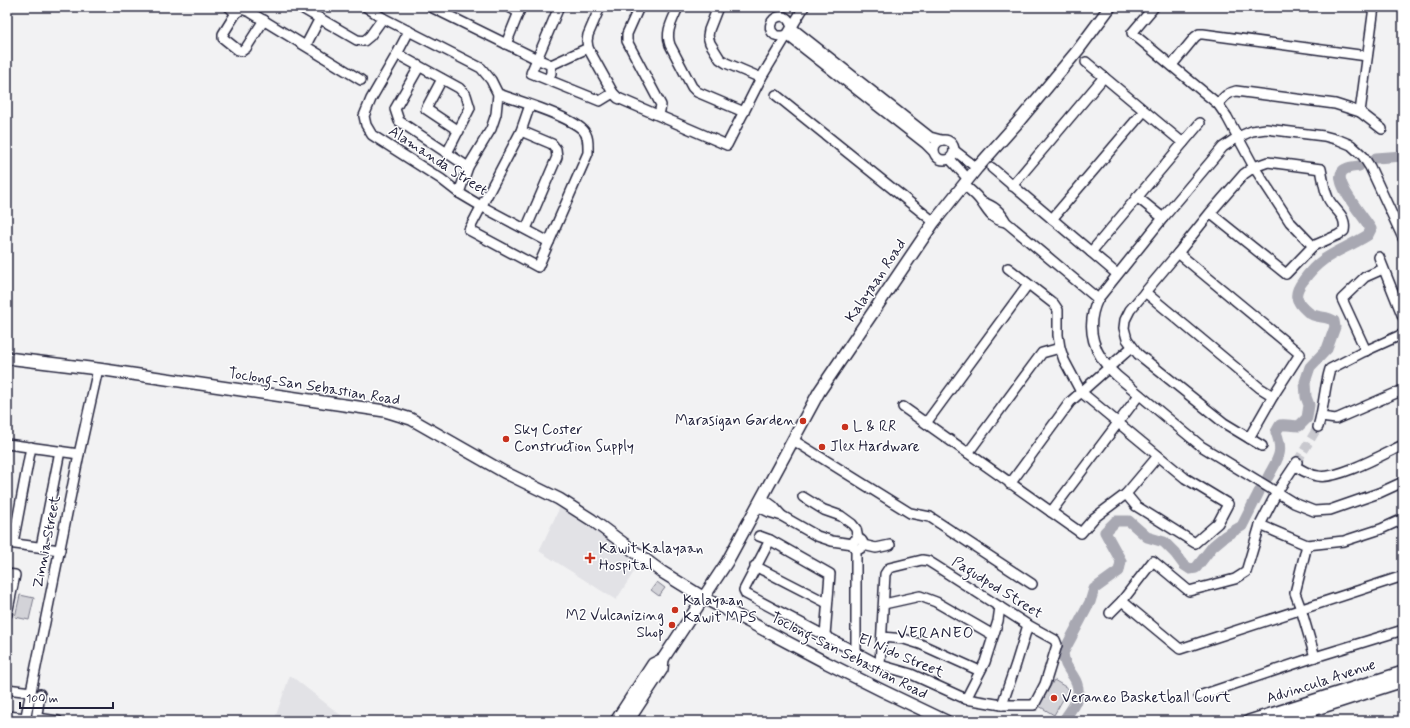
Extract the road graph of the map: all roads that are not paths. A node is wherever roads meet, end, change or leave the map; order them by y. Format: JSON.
{"nodes":[{"id":1,"x":300,"y":7,"type":"edge"},
{"id":2,"x":366,"y":7,"type":"edge"},
{"id":3,"x":431,"y":7,"type":"edge"},
{"id":4,"x":509,"y":7,"type":"edge"},
{"id":5,"x":559,"y":7,"type":"edge"},
{"id":6,"x":600,"y":7,"type":"edge"},
{"id":7,"x":639,"y":7,"type":"edge"},
{"id":8,"x":678,"y":7,"type":"edge"},
{"id":9,"x":718,"y":7,"type":"edge"},
{"id":10,"x":804,"y":7,"type":"edge"},
{"id":11,"x":1110,"y":7,"type":"edge"},
{"id":12,"x":1154,"y":7,"type":"edge"},
{"id":13,"x":1374,"y":7,"type":"edge"},
{"id":14,"x":233,"y":10,"type":"edge"},
{"id":15,"x":520,"y":10,"type":"edge"},
{"id":16,"x":320,"y":18,"type":"junction"},
{"id":17,"x":383,"y":18,"type":"junction"},
{"id":18,"x":264,"y":20,"type":"junction"},
{"id":19,"x":408,"y":31,"type":"junction"},
{"id":20,"x":789,"y":31,"type":"junction"},
{"id":21,"x":506,"y":44,"type":"junction"},
{"id":22,"x":306,"y":46,"type":"junction"},
{"id":23,"x":588,"y":48,"type":"junction"},
{"id":24,"x":397,"y":54,"type":"junction"},
{"id":25,"x":1367,"y":56,"type":"junction"},
{"id":26,"x":537,"y":59,"type":"junction"},
{"id":27,"x":1086,"y":62,"type":"dead end"},
{"id":28,"x":551,"y":65,"type":"junction"},
{"id":29,"x":1172,"y":65,"type":"junction"},
{"id":30,"x":419,"y":67,"type":"junction"},
{"id":31,"x":1104,"y":77,"type":"junction"},
{"id":32,"x":761,"y":78,"type":"junction"},
{"id":33,"x":442,"y":79,"type":"junction"},
{"id":34,"x":361,"y":80,"type":"dead end"},
{"id":35,"x":548,"y":80,"type":"junction"},
{"id":36,"x":613,"y":93,"type":"junction"},
{"id":37,"x":498,"y":94,"type":"junction"},
{"id":38,"x":776,"y":95,"type":"dead end"},
{"id":39,"x":1218,"y":104,"type":"junction"},
{"id":40,"x":530,"y":105,"type":"junction"},
{"id":41,"x":1144,"y":111,"type":"junction"},
{"id":42,"x":744,"y":112,"type":"junction"},
{"id":43,"x":1360,"y":112,"type":"junction"},
{"id":44,"x":659,"y":115,"type":"junction"},
{"id":45,"x":1200,"y":123,"type":"dead end"},
{"id":46,"x":1382,"y":129,"type":"dead end"},
{"id":47,"x":459,"y":131,"type":"junction"},
{"id":48,"x":521,"y":131,"type":"junction"},
{"id":49,"x":1238,"y":137,"type":"junction"},
{"id":50,"x":941,"y":140,"type":"junction"},
{"id":51,"x":1183,"y":143,"type":"junction"},
{"id":52,"x":446,"y":152,"type":"junction"},
{"id":53,"x":934,"y":152,"type":"junction"},
{"id":54,"x":952,"y":155,"type":"junction"},
{"id":55,"x":468,"y":167,"type":"junction"},
{"id":56,"x":1254,"y":167,"type":"junction"},
{"id":57,"x":977,"y":168,"type":"junction"},
{"id":58,"x":992,"y":168,"type":"dead end"},
{"id":59,"x":966,"y":182,"type":"junction"},
{"id":60,"x":1012,"y":186,"type":"junction"},
{"id":61,"x":459,"y":193,"type":"junction"},
{"id":62,"x":1137,"y":197,"type":"junction"},
{"id":63,"x":481,"y":206,"type":"junction"},
{"id":64,"x":1210,"y":213,"type":"junction"},
{"id":65,"x":1163,"y":218,"type":"junction"},
{"id":66,"x":1052,"y":219,"type":"junction"},
{"id":67,"x":934,"y":222,"type":"junction"},
{"id":68,"x":526,"y":229,"type":"junction"},
{"id":69,"x":1403,"y":238,"type":"edge"},
{"id":70,"x":549,"y":242,"type":"junction"},
{"id":71,"x":1313,"y":246,"type":"junction"},
{"id":72,"x":1091,"y":252,"type":"junction"},
{"id":73,"x":1178,"y":253,"type":"junction"},
{"id":74,"x":1379,"y":257,"type":"dead end"},
{"id":75,"x":1008,"y":268,"type":"dead end"},
{"id":76,"x":1383,"y":269,"type":"junction"},
{"id":77,"x":1117,"y":274,"type":"junction"},
{"id":78,"x":1028,"y":284,"type":"junction"},
{"id":79,"x":1145,"y":292,"type":"junction"},
{"id":80,"x":1098,"y":299,"type":"junction"},
{"id":81,"x":1403,"y":317,"type":"edge"},
{"id":82,"x":1403,"y":334,"type":"edge"},
{"id":83,"x":1132,"y":347,"type":"junction"},
{"id":84,"x":1060,"y":348,"type":"junction"},
{"id":85,"x":1366,"y":351,"type":"junction"},
{"id":86,"x":7,"y":358,"type":"edge"},
{"id":87,"x":98,"y":369,"type":"junction"},
{"id":88,"x":1108,"y":369,"type":"junction"},
{"id":89,"x":1403,"y":390,"type":"edge"},
{"id":90,"x":1081,"y":392,"type":"junction"},
{"id":91,"x":1139,"y":395,"type":"junction"},
{"id":92,"x":1273,"y":396,"type":"junction"},
{"id":93,"x":903,"y":407,"type":"dead end"},
{"id":94,"x":1321,"y":417,"type":"junction"},
{"id":95,"x":1117,"y":422,"type":"junction"},
{"id":96,"x":926,"y":423,"type":"junction"},
{"id":97,"x":1318,"y":427,"type":"tunnel mouth"},
{"id":98,"x":1249,"y":438,"type":"junction"},
{"id":99,"x":793,"y":440,"type":"junction"},
{"id":100,"x":7,"y":444,"type":"edge"},
{"id":101,"x":1403,"y":445,"type":"edge"},
{"id":102,"x":1262,"y":446,"type":"dead end"},
{"id":103,"x":31,"y":448,"type":"junction"},
{"id":104,"x":60,"y":451,"type":"junction"},
{"id":105,"x":79,"y":454,"type":"junction"},
{"id":106,"x":968,"y":454,"type":"junction"},
{"id":107,"x":1158,"y":456,"type":"junction"},
{"id":108,"x":1403,"y":482,"type":"edge"},
{"id":109,"x":1010,"y":484,"type":"junction"},
{"id":110,"x":1277,"y":492,"type":"junction"},
{"id":111,"x":1126,"y":494,"type":"junction"},
{"id":112,"x":803,"y":497,"type":"dead end"},
{"id":113,"x":759,"y":502,"type":"junction"},
{"id":114,"x":1051,"y":512,"type":"junction"},
{"id":115,"x":1403,"y":519,"type":"edge"},
{"id":116,"x":1260,"y":525,"type":"junction"},
{"id":117,"x":759,"y":536,"type":"dead end"},
{"id":118,"x":770,"y":540,"type":"junction"},
{"id":119,"x":10,"y":543,"type":"edge"},
{"id":120,"x":857,"y":545,"type":"junction"},
{"id":121,"x":890,"y":545,"type":"dead end"},
{"id":122,"x":1307,"y":545,"type":"junction"},
{"id":123,"x":41,"y":547,"type":"junction"},
{"id":124,"x":60,"y":550,"type":"junction"},
{"id":125,"x":755,"y":566,"type":"junction"},
{"id":126,"x":11,"y":575,"type":"edge"},
{"id":127,"x":1403,"y":576,"type":"edge"},
{"id":128,"x":1032,"y":584,"type":"dead end"},
{"id":129,"x":704,"y":598,"type":"junction"},
{"id":130,"x":8,"y":601,"type":"edge"},
{"id":131,"x":1122,"y":601,"type":"junction"},
{"id":132,"x":827,"y":603,"type":"junction"},
{"id":133,"x":884,"y":604,"type":"junction"},
{"id":134,"x":1000,"y":607,"type":"junction"},
{"id":135,"x":1301,"y":609,"type":"junction"},
{"id":136,"x":1110,"y":613,"type":"dead end"},
{"id":137,"x":7,"y":614,"type":"edge"},
{"id":138,"x":1028,"y":625,"type":"junction"},
{"id":139,"x":1403,"y":630,"type":"edge"},
{"id":140,"x":825,"y":635,"type":"junction"},
{"id":141,"x":993,"y":636,"type":"junction"},
{"id":142,"x":882,"y":637,"type":"junction"},
{"id":143,"x":856,"y":653,"type":"junction"},
{"id":144,"x":1315,"y":657,"type":"junction"},
{"id":145,"x":663,"y":659,"type":"junction"},
{"id":146,"x":880,"y":665,"type":"junction"},
{"id":147,"x":980,"y":671,"type":"junction"},
{"id":148,"x":1403,"y":672,"type":"edge"},
{"id":149,"x":1403,"y":681,"type":"edge"},
{"id":150,"x":7,"y":689,"type":"edge"},
{"id":151,"x":31,"y":692,"type":"junction"},
{"id":152,"x":40,"y":694,"type":"dead end"},
{"id":153,"x":1199,"y":696,"type":"dead end"},
{"id":154,"x":966,"y":699,"type":"junction"},
{"id":155,"x":1034,"y":705,"type":"joint"},
{"id":156,"x":1002,"y":706,"type":"junction"},
{"id":157,"x":7,"y":716,"type":"edge"},
{"id":158,"x":26,"y":720,"type":"edge"},
{"id":159,"x":37,"y":720,"type":"edge"},
{"id":160,"x":58,"y":721,"type":"edge"},
{"id":161,"x":616,"y":721,"type":"edge"},
{"id":162,"x":628,"y":721,"type":"edge"},
{"id":163,"x":946,"y":721,"type":"edge"},
{"id":164,"x":1249,"y":721,"type":"edge"},
{"id":165,"x":1279,"y":721,"type":"edge"}],
"edges":[{"from":1,"to":16,"type":"street"},
{"from":2,"to":17,"type":"street"},
{"from":3,"to":21,"type":"street"},
{"from":4,"to":15,"type":"street"},
{"from":5,"to":26,"type":"street"},
{"from":6,"to":23,"type":"street"},
{"from":7,"to":44,"type":"street"},
{"from":8,"to":42,"type":"street"},
{"from":9,"to":32,"type":"street"},
{"from":10,"to":20,"type":"street"},
{"from":11,"to":57,"type":"main road","name":"Kalayaan Road"},
{"from":12,"to":29,"type":"street"},
{"from":13,"to":25,"type":"street"},
{"from":14,"to":18,"type":"street"},
{"from":14,"to":18,"type":"street"},
{"from":15,"to":21,"type":"street"},
{"from":16,"to":17,"type":"street"},
{"from":16,"to":22,"type":"street"},
{"from":17,"to":19,"type":"street"},
{"from":18,"to":22,"type":"street"},
{"from":19,"to":24,"type":"street","name":"Alamanda Street"},
{"from":19,"to":37,"type":"street"},
{"from":20,"to":32,"type":"street"},
{"from":20,"to":50,"type":"street"},
{"from":20,"to":53,"type":"street"},
{"from":21,"to":26,"type":"street"},
{"from":22,"to":34,"type":"street"},
{"from":23,"to":28,"type":"street"},
{"from":23,"to":36,"type":"street"},
{"from":24,"to":30,"type":"street"},
{"from":24,"to":61,"type":"street","name":"Alamanda Street"},
{"from":25,"to":29,"type":"street"},
{"from":25,"to":43,"type":"street"},
{"from":26,"to":28,"type":"street"},
{"from":26,"to":35,"type":"street"},
{"from":27,"to":31,"type":"street"},
{"from":28,"to":35,"type":"street"},
{"from":29,"to":39,"type":"street"},
{"from":30,"to":33,"type":"street"},
{"from":30,"to":52,"type":"street"},
{"from":31,"to":41,"type":"street"},
{"from":31,"to":60,"type":"street"},
{"from":32,"to":42,"type":"street"},
{"from":33,"to":47,"type":"street"},
{"from":33,"to":47,"type":"street"},
{"from":35,"to":36,"type":"street"},
{"from":36,"to":44,"type":"street"},
{"from":37,"to":40,"type":"street"},
{"from":37,"to":55,"type":"street"},
{"from":38,"to":67,"type":"street"},
{"from":39,"to":43,"type":"street"},
{"from":39,"to":49,"type":"street"},
{"from":40,"to":48,"type":"street"},
{"from":40,"to":70,"type":"street"},
{"from":41,"to":51,"type":"street"},
{"from":41,"to":66,"type":"street"},
{"from":42,"to":44,"type":"street"},
{"from":43,"to":46,"type":"street"},
{"from":45,"to":51,"type":"street"},
{"from":47,"to":52,"type":"street"},
{"from":48,"to":63,"type":"street"},
{"from":48,"to":68,"type":"street"},
{"from":49,"to":56,"type":"street"},
{"from":49,"to":65,"type":"street"},
{"from":49,"to":69,"type":"street"},
{"from":50,"to":53,"type":"street"},
{"from":50,"to":54,"type":"street"},
{"from":51,"to":62,"type":"street"},
{"from":52,"to":55,"type":"street"},
{"from":53,"to":54,"type":"street"},
{"from":54,"to":57,"type":"street"},
{"from":54,"to":59,"type":"street"},
{"from":55,"to":61,"type":"street"},
{"from":56,"to":64,"type":"street"},
{"from":56,"to":71,"type":"street"},
{"from":56,"to":71,"type":"street"},
{"from":57,"to":59,"type":"main road","name":"Kalayaan Road"},
{"from":58,"to":60,"type":"street"},
{"from":59,"to":67,"type":"main road","name":"Kalayaan Road"},
{"from":59,"to":80,"type":"street"},
{"from":60,"to":66,"type":"street"},
{"from":61,"to":63,"type":"street","name":"Alamanda Street"},
{"from":62,"to":65,"type":"street"},
{"from":62,"to":72,"type":"street"},
{"from":63,"to":68,"type":"street","name":"Alamanda Street"},
{"from":63,"to":70,"type":"street"},
{"from":64,"to":71,"type":"street"},
{"from":64,"to":73,"type":"street"},
{"from":65,"to":77,"type":"street"},
{"from":66,"to":72,"type":"street"},
{"from":67,"to":99,"type":"main road","name":"Kalayaan Road"},
{"from":68,"to":70,"type":"street","name":"Alamanda Street"},
{"from":72,"to":77,"type":"street"},
{"from":73,"to":79,"type":"street"},
{"from":73,"to":92,"type":"street"},
{"from":74,"to":76,"type":"street"},
{"from":75,"to":78,"type":"street"},
{"from":76,"to":81,"type":"street"},
{"from":76,"to":85,"type":"street"},
{"from":77,"to":80,"type":"street"},
{"from":78,"to":84,"type":"street"},
{"from":78,"to":96,"type":"street"},
{"from":79,"to":83,"type":"street"},
{"from":79,"to":92,"type":"street"},
{"from":80,"to":88,"type":"street"},
{"from":82,"to":85,"type":"street"},
{"from":83,"to":88,"type":"street"},
{"from":83,"to":98,"type":"street"},
{"from":84,"to":90,"type":"street"},
{"from":84,"to":106,"type":"street"},
{"from":85,"to":94,"type":"street"},
{"from":86,"to":87,"type":"main road","name":"Toclong-San Sebastian Road"},
{"from":87,"to":105,"type":"street","name":"Zinnia Street"},
{"from":87,"to":129,"type":"main road","name":"Toclong-San Sebastian Road"},
{"from":88,"to":90,"type":"street"},
{"from":88,"to":91,"type":"street"},
{"from":89,"to":94,"type":"street"},
{"from":90,"to":95,"type":"street"},
{"from":90,"to":109,"type":"street"},
{"from":91,"to":95,"type":"street"},
{"from":91,"to":110,"type":"street"},
{"from":92,"to":98,"type":"street"},
{"from":93,"to":96,"type":"street"},
{"from":94,"to":97,"type":"street"},
{"from":95,"to":107,"type":"street"},
{"from":95,"to":114,"type":"street"},
{"from":96,"to":106,"type":"street"},
{"from":98,"to":102,"type":"street"},
{"from":99,"to":113,"type":"main road","name":"Kalayaan Road"},
{"from":99,"to":128,"type":"street"},
{"from":100,"to":103,"type":"street"},
{"from":101,"to":110,"type":"street"},
{"from":103,"to":104,"type":"street"},
{"from":103,"to":119,"type":"street"},
{"from":104,"to":105,"type":"street"},
{"from":104,"to":123,"type":"street"},
{"from":105,"to":124,"type":"street","name":"Zinnia Street"},
{"from":106,"to":109,"type":"street"},
{"from":107,"to":111,"type":"street"},
{"from":107,"to":111,"type":"street"},
{"from":108,"to":110,"type":"street"},
{"from":109,"to":114,"type":"street"},
{"from":110,"to":116,"type":"street"},
{"from":111,"to":114,"type":"street"},
{"from":112,"to":120,"type":"street"},
{"from":113,"to":120,"type":"street"},
{"from":113,"to":129,"type":"main road","name":"Kalayaan Road"},
{"from":115,"to":122,"type":"street"},
{"from":116,"to":122,"type":"street"},
{"from":116,"to":131,"type":"street"},
{"from":117,"to":118,"type":"street"},
{"from":118,"to":125,"type":"street"},
{"from":118,"to":132,"type":"street"},
{"from":119,"to":123,"type":"street"},
{"from":120,"to":121,"type":"street"},
{"from":120,"to":143,"type":"street"},
{"from":122,"to":135,"type":"street"},
{"from":123,"to":124,"type":"street"},
{"from":124,"to":151,"type":"street","name":"Zinnia Street"},
{"from":125,"to":132,"type":"street"},
{"from":125,"to":140,"type":"street","name":"El Nido Street"},
{"from":126,"to":130,"type":"street"},
{"from":127,"to":135,"type":"street"},
{"from":129,"to":145,"type":"main road","name":"Kalayaan Road"},
{"from":129,"to":163,"type":"main road","name":"Toclong-San Sebastian Road"},
{"from":130,"to":137,"type":"street"},
{"from":131,"to":135,"type":"street"},
{"from":131,"to":136,"type":"street"},
{"from":132,"to":140,"type":"street"},
{"from":133,"to":134,"type":"street","name":"Pagudpod Street"},
{"from":133,"to":141,"type":"street"},
{"from":133,"to":142,"type":"street"},
{"from":134,"to":138,"type":"street","name":"Pagudpod Street"},
{"from":134,"to":141,"type":"street"},
{"from":135,"to":144,"type":"street"},
{"from":138,"to":155,"type":"street","name":"Pagudpod Street"},
{"from":138,"to":156,"type":"street"},
{"from":139,"to":144,"type":"street"},
{"from":140,"to":143,"type":"street","name":"El Nido Street"},
{"from":141,"to":147,"type":"street"},
{"from":142,"to":146,"type":"street"},
{"from":142,"to":147,"type":"street"},
{"from":143,"to":146,"type":"street","name":"El Nido Street"},
{"from":144,"to":153,"type":"street"},
{"from":145,"to":161,"type":"main road"},
{"from":145,"to":162,"type":"main road"},
{"from":146,"to":154,"type":"street","name":"El Nido Street"},
{"from":147,"to":154,"type":"street"},
{"from":148,"to":164,"type":"main road","name":"Advincula Avenue"},
{"from":149,"to":165,"type":"main road","name":"Advincula Avenue"},
{"from":150,"to":151,"type":"street"},
{"from":151,"to":158,"type":"street","name":"Zinnia Street"},
{"from":152,"to":159,"type":"street"},
{"from":154,"to":156,"type":"street","name":"El Nido Street"},
{"from":155,"to":156,"type":"street","name":"El Nido Street"},
{"from":157,"to":158,"type":"street"},
{"from":159,"to":160,"type":"street"}]}
